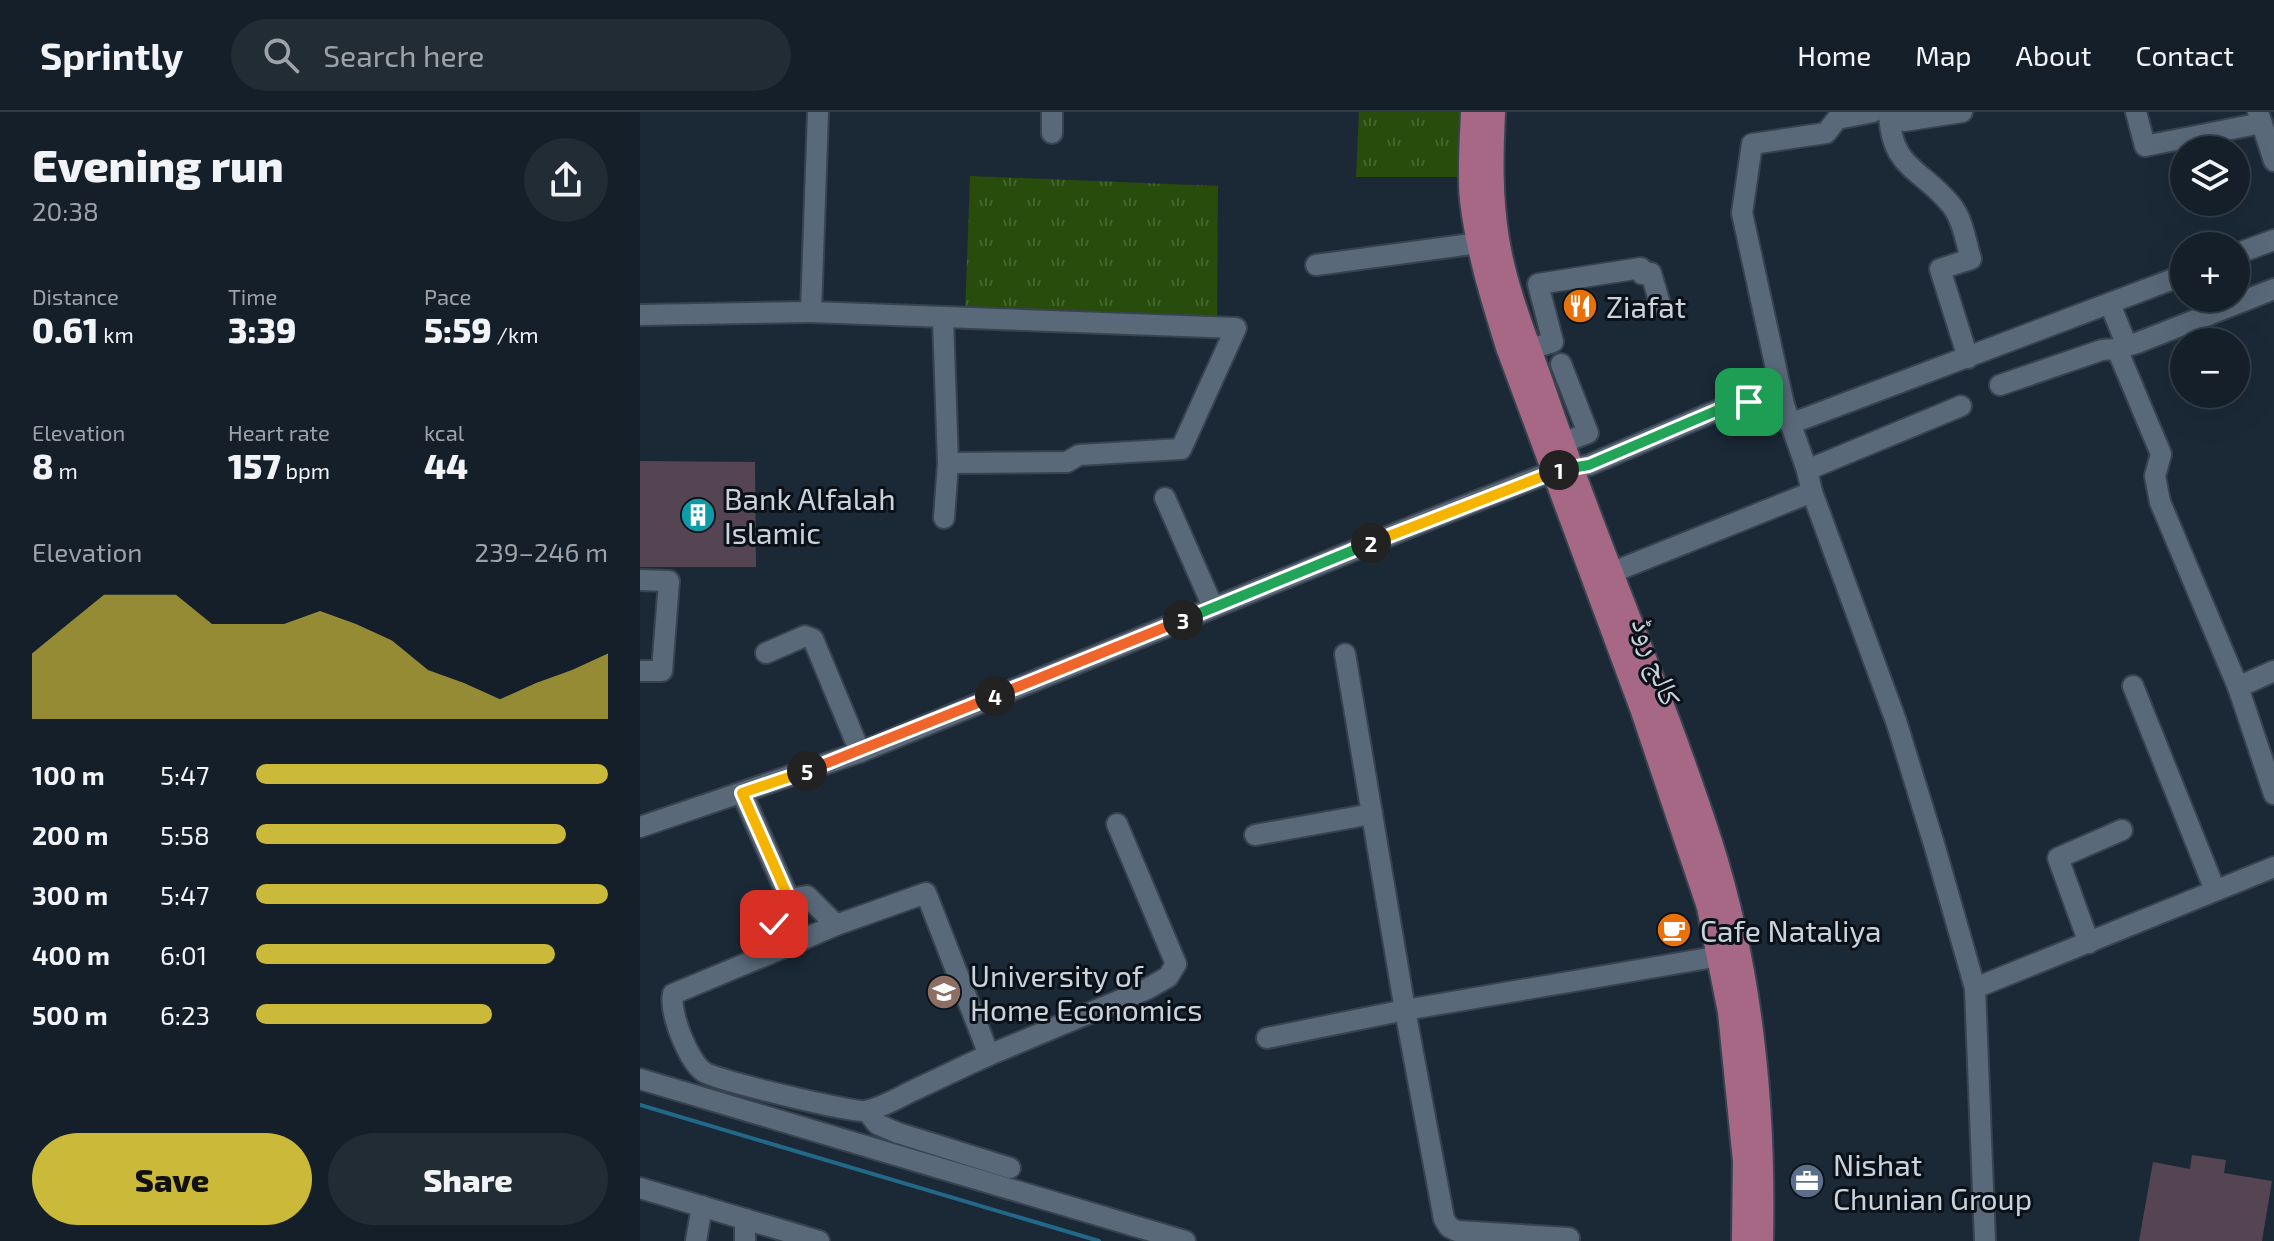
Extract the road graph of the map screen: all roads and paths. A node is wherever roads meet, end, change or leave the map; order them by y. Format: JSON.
{"nodes":[{"id":1,"x":818,"y":112,"type":"edge"},
{"id":2,"x":1473,"y":112,"type":"edge"},
{"id":3,"x":1493,"y":112,"type":"edge"},
{"id":4,"x":1873,"y":112,"type":"edge"},
{"id":5,"x":1890,"y":112,"type":"edge"},
{"id":6,"x":1962,"y":112,"type":"edge"},
{"id":7,"x":2136,"y":112,"type":"edge"},
{"id":8,"x":2260,"y":117,"type":"edge"},
{"id":9,"x":2272,"y":150,"type":"edge"},
{"id":10,"x":2274,"y":240,"type":"edge"},
{"id":11,"x":1479,"y":243,"type":"junction"},
{"id":12,"x":2250,"y":249,"type":"edge"},
{"id":13,"x":1316,"y":265,"type":"dead end"},
{"id":14,"x":2170,"y":287,"type":"edge"},
{"id":15,"x":2274,"y":289,"type":"edge"},
{"id":16,"x":1660,"y":304,"type":"dead end"},
{"id":17,"x":811,"y":312,"type":"junction"},
{"id":18,"x":640,"y":315,"type":"edge"},
{"id":19,"x":943,"y":319,"type":"junction"},
{"id":20,"x":2118,"y":330,"type":"junction"},
{"id":21,"x":1530,"y":349,"type":"junction"},
{"id":22,"x":1968,"y":358,"type":"junction"},
{"id":23,"x":1561,"y":364,"type":"dead end"},
{"id":24,"x":2000,"y":385,"type":"dead end"},
{"id":25,"x":1961,"y":406,"type":"dead end"},
{"id":26,"x":1789,"y":421,"type":"junction"},
{"id":27,"x":1562,"y":443,"type":"junction"},
{"id":28,"x":1804,"y":462,"type":"junction"},
{"id":29,"x":948,"y":463,"type":"junction"},
{"id":30,"x":1562,"y":469,"type":"junction"},
{"id":31,"x":1812,"y":492,"type":"junction"},
{"id":32,"x":1165,"y":498,"type":"dead end"},
{"id":33,"x":944,"y":518,"type":"dead end"},
{"id":34,"x":1602,"y":576,"type":"junction"},
{"id":35,"x":640,"y":580,"type":"edge"},
{"id":36,"x":1213,"y":607,"type":"junction"},
{"id":37,"x":766,"y":653,"type":"dead end"},
{"id":38,"x":1345,"y":654,"type":"dead end"},
{"id":39,"x":640,"y":671,"type":"edge"},
{"id":40,"x":2274,"y":671,"type":"edge"},
{"id":41,"x":2133,"y":686,"type":"dead end"},
{"id":42,"x":2238,"y":687,"type":"junction"},
{"id":43,"x":860,"y":752,"type":"junction"},
{"id":44,"x":742,"y":793,"type":"junction"},
{"id":45,"x":2274,"y":794,"type":"edge"},
{"id":46,"x":1372,"y":814,"type":"junction"},
{"id":47,"x":1117,"y":824,"type":"dead end"},
{"id":48,"x":640,"y":827,"type":"edge"},
{"id":49,"x":2122,"y":830,"type":"dead end"},
{"id":50,"x":1255,"y":835,"type":"dead end"},
{"id":51,"x":2274,"y":867,"type":"edge"},
{"id":52,"x":2215,"y":890,"type":"junction"},
{"id":53,"x":789,"y":899,"type":"junction"},
{"id":54,"x":836,"y":925,"type":"junction"},
{"id":55,"x":2089,"y":943,"type":"junction"},
{"id":56,"x":776,"y":951,"type":"junction"},
{"id":57,"x":1720,"y":956,"type":"junction"},
{"id":58,"x":1975,"y":988,"type":"junction"},
{"id":59,"x":1405,"y":1010,"type":"junction"},
{"id":60,"x":1267,"y":1038,"type":"dead end"},
{"id":61,"x":989,"y":1055,"type":"junction"},
{"id":62,"x":640,"y":1079,"type":"edge"},
{"id":63,"x":867,"y":1111,"type":"junction"},
{"id":64,"x":1010,"y":1168,"type":"dead end"},
{"id":65,"x":640,"y":1188,"type":"edge"},
{"id":66,"x":702,"y":1206,"type":"junction"},
{"id":67,"x":745,"y":1219,"type":"junction"},
{"id":68,"x":1569,"y":1238,"type":"dead end"},
{"id":69,"x":696,"y":1241,"type":"edge"},
{"id":70,"x":745,"y":1241,"type":"edge"},
{"id":71,"x":819,"y":1241,"type":"edge"},
{"id":72,"x":1185,"y":1241,"type":"edge"},
{"id":73,"x":1744,"y":1241,"type":"edge"},
{"id":74,"x":1761,"y":1241,"type":"edge"},
{"id":75,"x":1985,"y":1241,"type":"edge"}],
"edges":[{"from":1,"to":17,"type":"street"},
{"from":2,"to":11,"type":"main road","name":"کالج روڈ"},
{"from":3,"to":21,"type":"main road","name":"کالج روڈ"},
{"from":4,"to":26,"type":"street"},
{"from":5,"to":6,"type":"street"},
{"from":5,"to":22,"type":"street"},
{"from":7,"to":8,"type":"street"},
{"from":8,"to":9,"type":"street"},
{"from":10,"to":12,"type":"street"},
{"from":11,"to":13,"type":"street"},
{"from":11,"to":30,"type":"main road","name":"کالج روڈ"},
{"from":14,"to":20,"type":"street"},
{"from":15,"to":20,"type":"street"},
{"from":16,"to":21,"type":"street"},
{"from":17,"to":18,"type":"street"},
{"from":17,"to":19,"type":"street"},
{"from":19,"to":29,"type":"street"},
{"from":19,"to":29,"type":"street"},
{"from":20,"to":22,"type":"street"},
{"from":20,"to":24,"type":"street"},
{"from":20,"to":42,"type":"street"},
{"from":21,"to":27,"type":"main road","name":"کالج روڈ"},
{"from":22,"to":26,"type":"street"},
{"from":23,"to":27,"type":"street"},
{"from":25,"to":28,"type":"street"},
{"from":26,"to":28,"type":"street"},
{"from":26,"to":30,"type":"street"},
{"from":27,"to":30,"type":"main road","name":"کالج روڈ"},
{"from":28,"to":31,"type":"street"},
{"from":29,"to":33,"type":"street"},
{"from":30,"to":34,"type":"main road","name":"کالج روڈ"},
{"from":30,"to":36,"type":"street"},
{"from":31,"to":34,"type":"street"},
{"from":31,"to":58,"type":"street"},
{"from":32,"to":36,"type":"street"},
{"from":34,"to":57,"type":"main road","name":"کالج روڈ"},
{"from":34,"to":74,"type":"main road","name":"کالج روڈ"},
{"from":35,"to":39,"type":"street"},
{"from":36,"to":43,"type":"street"},
{"from":37,"to":43,"type":"street"},
{"from":38,"to":46,"type":"street"},
{"from":40,"to":42,"type":"street"},
{"from":41,"to":52,"type":"street"},
{"from":42,"to":45,"type":"street"},
{"from":43,"to":44,"type":"street"},
{"from":44,"to":48,"type":"street"},
{"from":44,"to":53,"type":"street"},
{"from":46,"to":50,"type":"street"},
{"from":46,"to":59,"type":"street"},
{"from":47,"to":61,"type":"street"},
{"from":49,"to":55,"type":"street"},
{"from":51,"to":52,"type":"street"},
{"from":52,"to":55,"type":"street"},
{"from":53,"to":54,"type":"street"},
{"from":53,"to":56,"type":"street"},
{"from":54,"to":56,"type":"street"},
{"from":54,"to":61,"type":"street"},
{"from":55,"to":58,"type":"street"},
{"from":56,"to":63,"type":"street"},
{"from":57,"to":59,"type":"street"},
{"from":57,"to":73,"type":"main road","name":"کالج روڈ"},
{"from":58,"to":75,"type":"street"},
{"from":59,"to":60,"type":"street"},
{"from":59,"to":68,"type":"street"},
{"from":61,"to":63,"type":"street"},
{"from":62,"to":72,"type":"street"},
{"from":63,"to":64,"type":"street"},
{"from":65,"to":66,"type":"street"},
{"from":66,"to":67,"type":"street"},
{"from":66,"to":69,"type":"street"},
{"from":67,"to":70,"type":"street"},
{"from":67,"to":71,"type":"street"}]}
